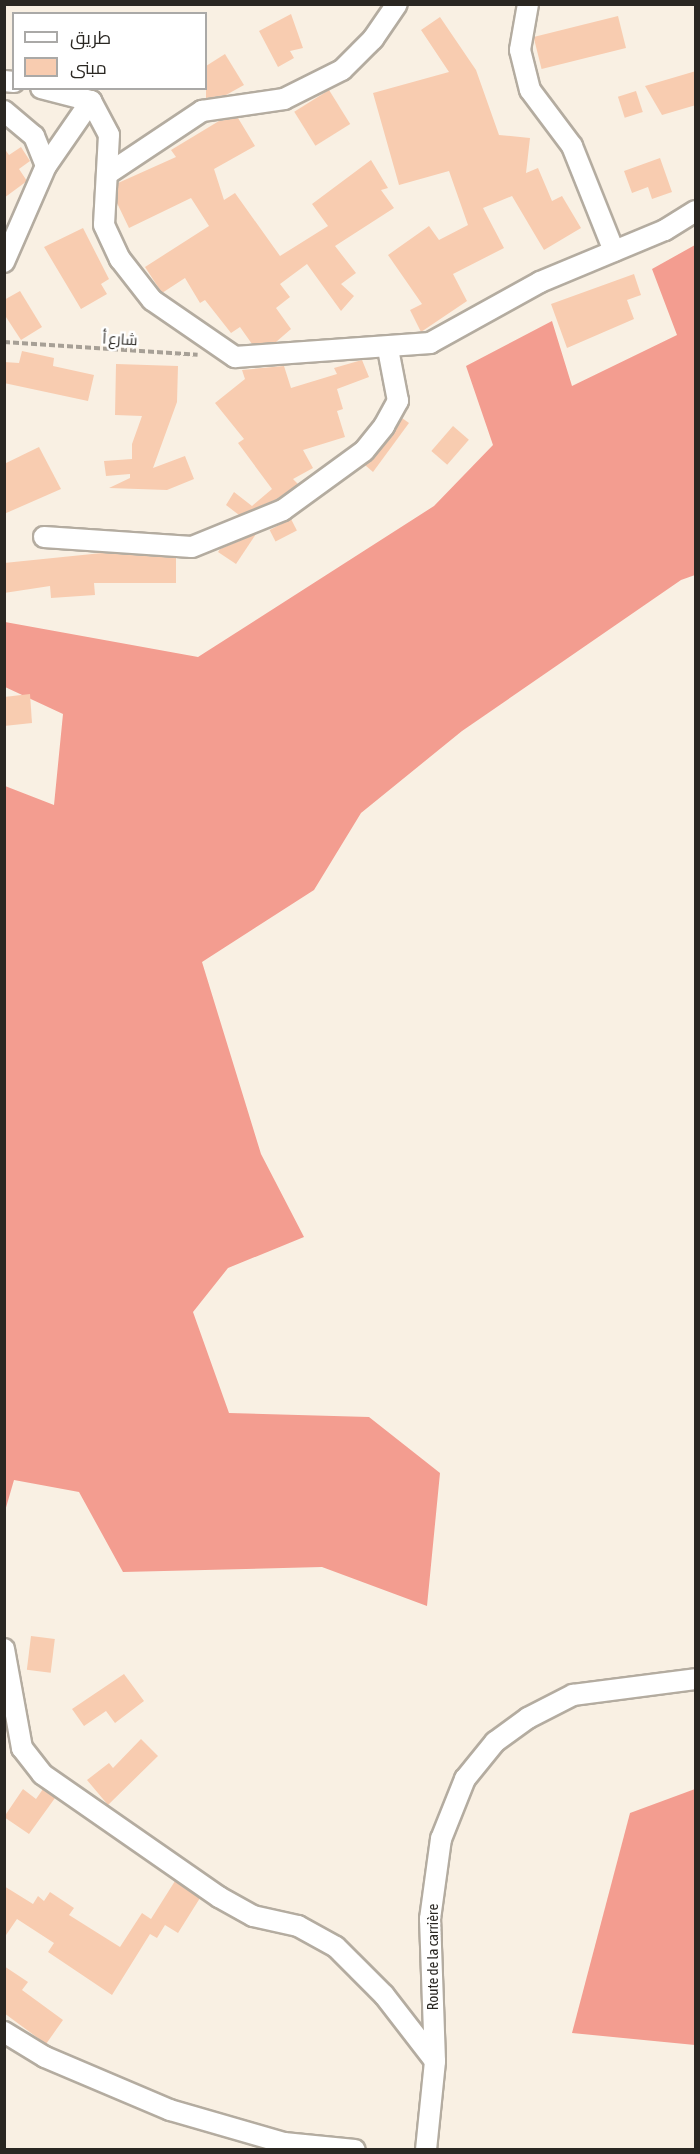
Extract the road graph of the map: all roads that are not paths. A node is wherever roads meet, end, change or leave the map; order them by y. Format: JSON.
{"nodes":[{"id":1,"x":397,"y":4,"type":"edge"},
{"id":2,"x":528,"y":4,"type":"edge"},
{"id":3,"x":49,"y":90,"type":"edge"},
{"id":4,"x":91,"y":100,"type":"junction"},
{"id":5,"x":4,"y":111,"type":"edge"},
{"id":6,"x":46,"y":166,"type":"junction"},
{"id":7,"x":109,"y":173,"type":"junction"},
{"id":8,"x":696,"y":210,"type":"edge"},
{"id":9,"x":614,"y":251,"type":"junction"},
{"id":10,"x":4,"y":262,"type":"edge"},
{"id":11,"x":388,"y":349,"type":"junction"},
{"id":12,"x":44,"y":537,"type":"dead end"},
{"id":13,"x":4,"y":1649,"type":"edge"},
{"id":14,"x":696,"y":1679,"type":"edge"},
{"id":15,"x":4,"y":2032,"type":"edge"},
{"id":16,"x":435,"y":2061,"type":"junction"},
{"id":17,"x":355,"y":2150,"type":"edge"},
{"id":18,"x":426,"y":2150,"type":"edge"}],
"edges":[{"from":1,"to":7,"type":"street"},
{"from":2,"to":9,"type":"street"},
{"from":3,"to":4,"type":"street"},
{"from":4,"to":6,"type":"street"},
{"from":4,"to":7,"type":"street"},
{"from":5,"to":6,"type":"street"},
{"from":6,"to":10,"type":"street"},
{"from":7,"to":11,"type":"street"},
{"from":8,"to":9,"type":"street"},
{"from":9,"to":11,"type":"street"},
{"from":11,"to":12,"type":"street"},
{"from":13,"to":16,"type":"street"},
{"from":14,"to":16,"type":"street","name":"Route de la carrière"},
{"from":15,"to":17,"type":"street"},
{"from":16,"to":18,"type":"street","name":"Route de la carrière"}]}
